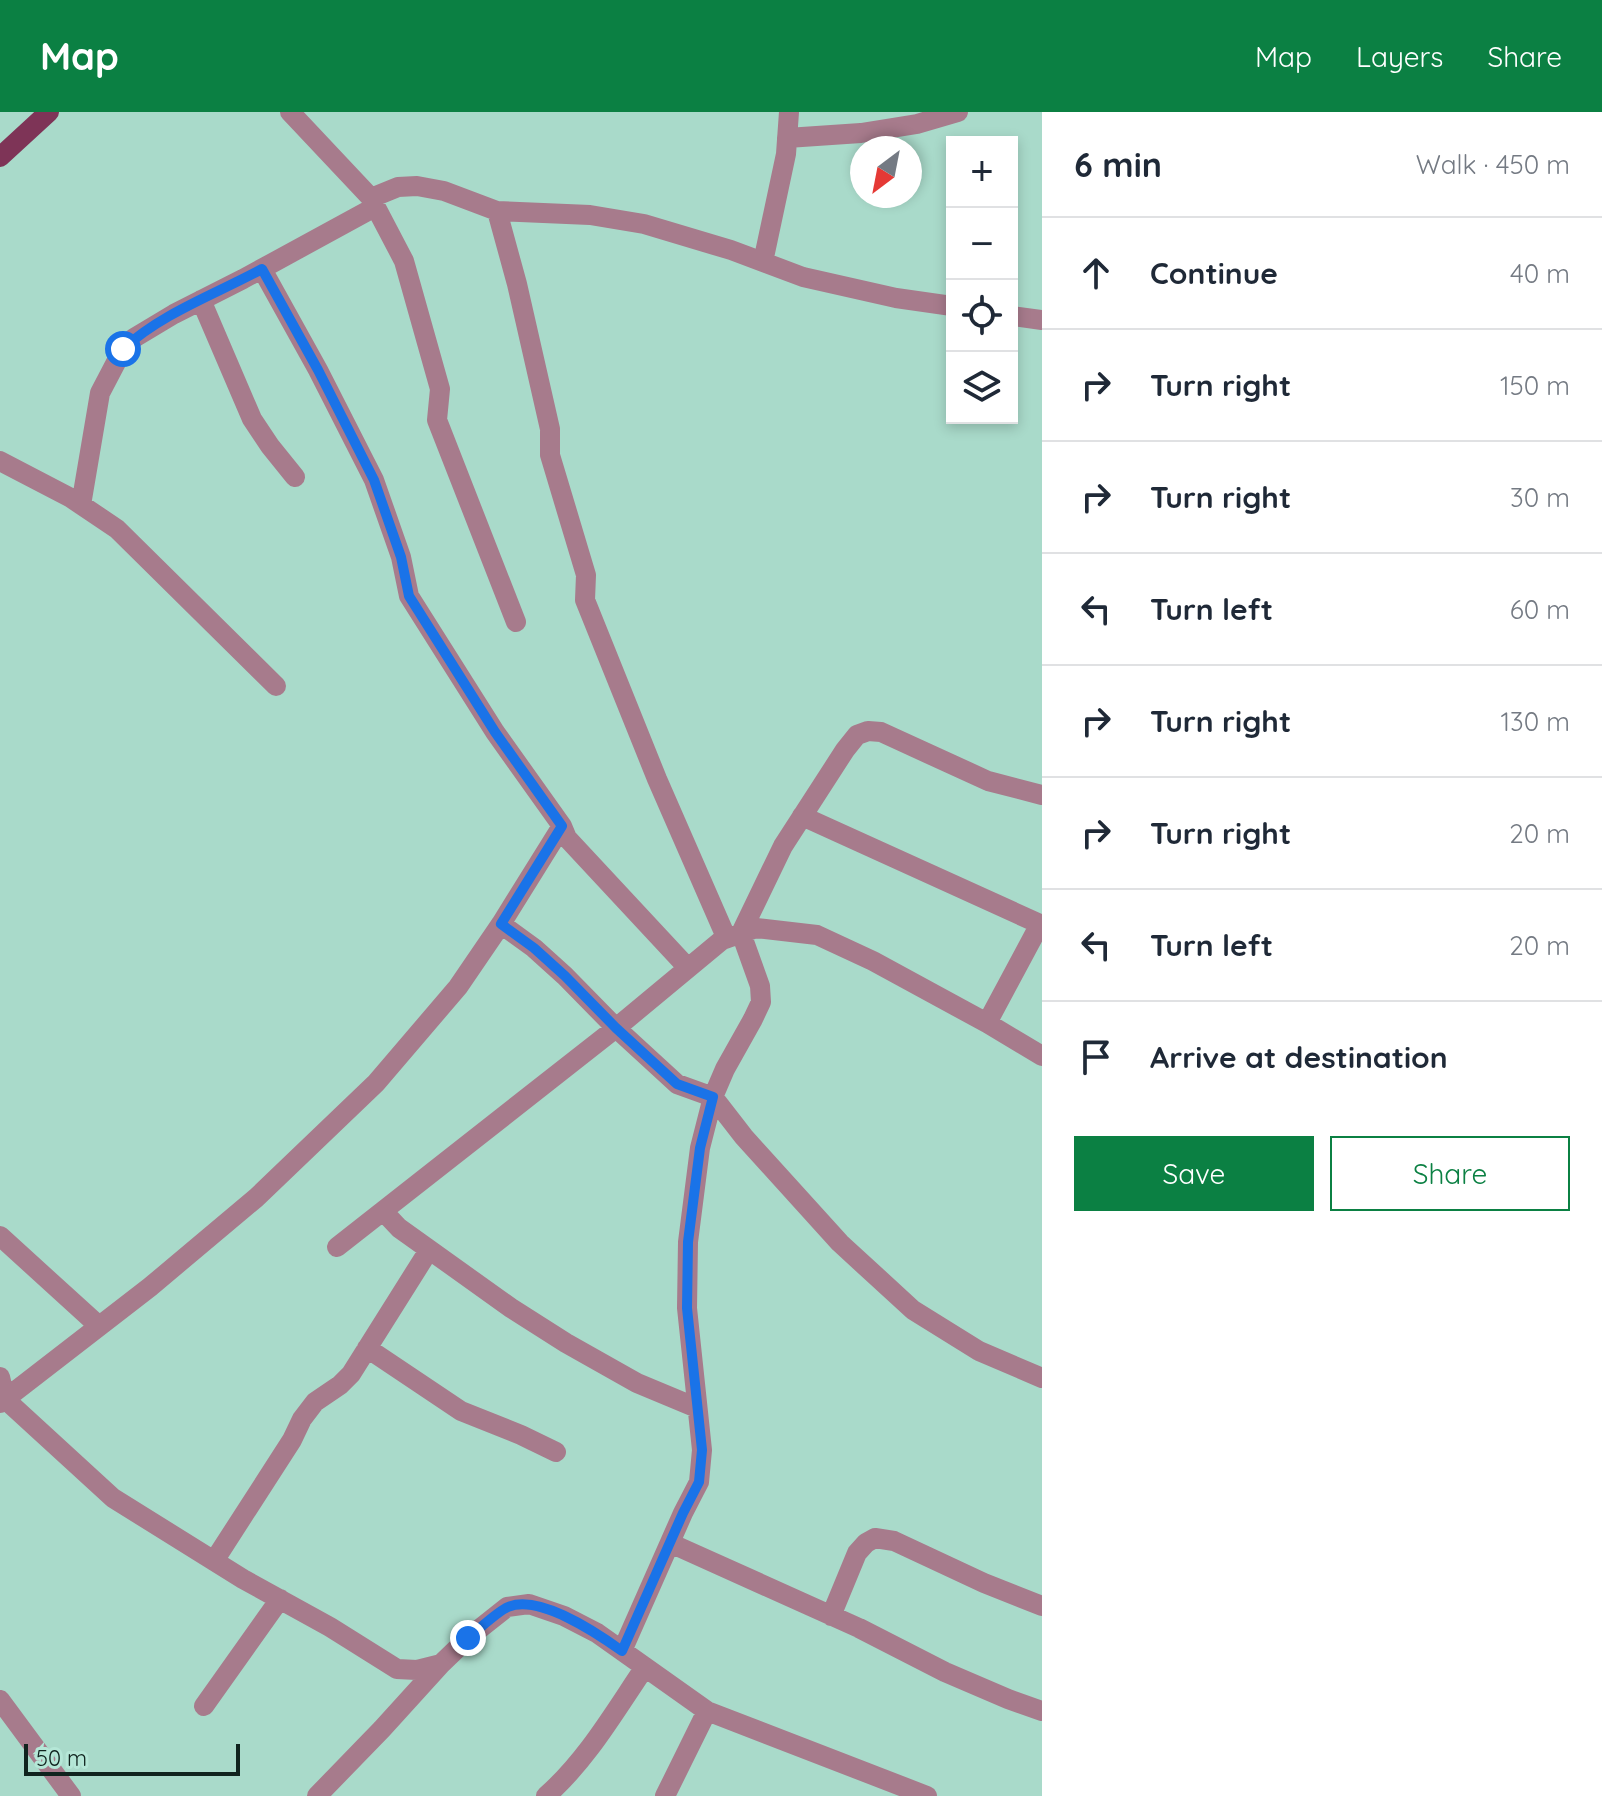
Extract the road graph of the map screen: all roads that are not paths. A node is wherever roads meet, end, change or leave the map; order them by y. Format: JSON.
{"nodes":[{"id":1,"x":49,"y":112,"type":"edge"},
{"id":2,"x":290,"y":112,"type":"edge"},
{"id":3,"x":789,"y":112,"type":"edge"},
{"id":4,"x":958,"y":112,"type":"edge"},
{"id":5,"x":787,"y":138,"type":"junction"},
{"id":6,"x":0,"y":157,"type":"edge"},
{"id":7,"x":373,"y":202,"type":"junction"},
{"id":8,"x":497,"y":211,"type":"junction"},
{"id":9,"x":763,"y":262,"type":"junction"},
{"id":10,"x":262,"y":269,"type":"junction"},
{"id":11,"x":201,"y":300,"type":"junction"},
{"id":12,"x":946,"y":305,"type":"edge"},
{"id":13,"x":1018,"y":317,"type":"edge"},
{"id":14,"x":1042,"y":320,"type":"edge"},
{"id":15,"x":0,"y":461,"type":"edge"},
{"id":16,"x":295,"y":477,"type":"dead end"},
{"id":17,"x":81,"y":505,"type":"junction"},
{"id":18,"x":516,"y":622,"type":"dead end"},
{"id":19,"x":276,"y":686,"type":"dead end"},
{"id":20,"x":1042,"y":795,"type":"edge"},
{"id":21,"x":802,"y":816,"type":"junction"},
{"id":22,"x":562,"y":826,"type":"junction"},
{"id":23,"x":501,"y":924,"type":"junction"},
{"id":24,"x":1041,"y":924,"type":"edge"},
{"id":25,"x":734,"y":935,"type":"junction"},
{"id":26,"x":688,"y":968,"type":"junction"},
{"id":27,"x":987,"y":1023,"type":"junction"},
{"id":28,"x":616,"y":1028,"type":"junction"},
{"id":29,"x":1042,"y":1056,"type":"edge"},
{"id":30,"x":713,"y":1097,"type":"junction"},
{"id":31,"x":383,"y":1211,"type":"junction"},
{"id":32,"x":0,"y":1236,"type":"edge"},
{"id":33,"x":337,"y":1247,"type":"dead end"},
{"id":34,"x":429,"y":1250,"type":"junction"},
{"id":35,"x":99,"y":1326,"type":"junction"},
{"id":36,"x":367,"y":1348,"type":"junction"},
{"id":37,"x":0,"y":1377,"type":"edge"},
{"id":38,"x":1042,"y":1378,"type":"edge"},
{"id":39,"x":3,"y":1401,"type":"edge"},
{"id":40,"x":697,"y":1408,"type":"junction"},
{"id":41,"x":556,"y":1452,"type":"dead end"},
{"id":42,"x":670,"y":1543,"type":"junction"},
{"id":43,"x":214,"y":1561,"type":"junction"},
{"id":44,"x":280,"y":1599,"type":"junction"},
{"id":45,"x":1042,"y":1606,"type":"edge"},
{"id":46,"x":831,"y":1616,"type":"junction"},
{"id":47,"x":622,"y":1651,"type":"junction"},
{"id":48,"x":441,"y":1664,"type":"junction"},
{"id":49,"x":645,"y":1667,"type":"junction"},
{"id":50,"x":0,"y":1700,"type":"edge"},
{"id":51,"x":204,"y":1706,"type":"dead end"},
{"id":52,"x":707,"y":1711,"type":"junction"},
{"id":53,"x":1042,"y":1711,"type":"edge"},
{"id":54,"x":71,"y":1796,"type":"edge"},
{"id":55,"x":317,"y":1796,"type":"edge"},
{"id":56,"x":546,"y":1796,"type":"edge"},
{"id":57,"x":665,"y":1796,"type":"edge"},
{"id":58,"x":927,"y":1796,"type":"edge"}],
"edges":[{"from":1,"to":6,"type":"main road"},
{"from":2,"to":7,"type":"street"},
{"from":3,"to":5,"type":"street"},
{"from":4,"to":5,"type":"street"},
{"from":5,"to":9,"type":"street"},
{"from":7,"to":8,"type":"street"},
{"from":7,"to":10,"type":"street"},
{"from":7,"to":18,"type":"street"},
{"from":8,"to":9,"type":"street"},
{"from":8,"to":25,"type":"street"},
{"from":9,"to":12,"type":"street"},
{"from":10,"to":11,"type":"street"},
{"from":10,"to":22,"type":"street"},
{"from":11,"to":16,"type":"street"},
{"from":11,"to":17,"type":"street"},
{"from":13,"to":14,"type":"street"},
{"from":15,"to":17,"type":"street"},
{"from":17,"to":19,"type":"street"},
{"from":20,"to":21,"type":"street"},
{"from":21,"to":24,"type":"street"},
{"from":21,"to":25,"type":"street"},
{"from":22,"to":23,"type":"street"},
{"from":22,"to":26,"type":"street"},
{"from":23,"to":28,"type":"street"},
{"from":23,"to":35,"type":"street"},
{"from":24,"to":27,"type":"street"},
{"from":25,"to":26,"type":"street"},
{"from":25,"to":27,"type":"street"},
{"from":25,"to":30,"type":"street"},
{"from":26,"to":28,"type":"street"},
{"from":27,"to":29,"type":"street"},
{"from":28,"to":30,"type":"street"},
{"from":28,"to":31,"type":"street"},
{"from":30,"to":38,"type":"street"},
{"from":30,"to":40,"type":"street"},
{"from":31,"to":33,"type":"street"},
{"from":31,"to":34,"type":"street"},
{"from":32,"to":35,"type":"street"},
{"from":34,"to":36,"type":"street"},
{"from":34,"to":40,"type":"street"},
{"from":35,"to":39,"type":"street"},
{"from":36,"to":41,"type":"street"},
{"from":36,"to":43,"type":"street"},
{"from":37,"to":39,"type":"street"},
{"from":39,"to":43,"type":"street"},
{"from":40,"to":42,"type":"street"},
{"from":42,"to":46,"type":"street"},
{"from":42,"to":47,"type":"street"},
{"from":43,"to":44,"type":"street"},
{"from":44,"to":48,"type":"street"},
{"from":44,"to":51,"type":"street"},
{"from":45,"to":46,"type":"street"},
{"from":46,"to":53,"type":"street"},
{"from":47,"to":48,"type":"street"},
{"from":47,"to":49,"type":"street"},
{"from":48,"to":55,"type":"street"},
{"from":49,"to":52,"type":"street"},
{"from":49,"to":56,"type":"street"},
{"from":50,"to":54,"type":"street"},
{"from":52,"to":57,"type":"street"},
{"from":52,"to":58,"type":"street"}]}
